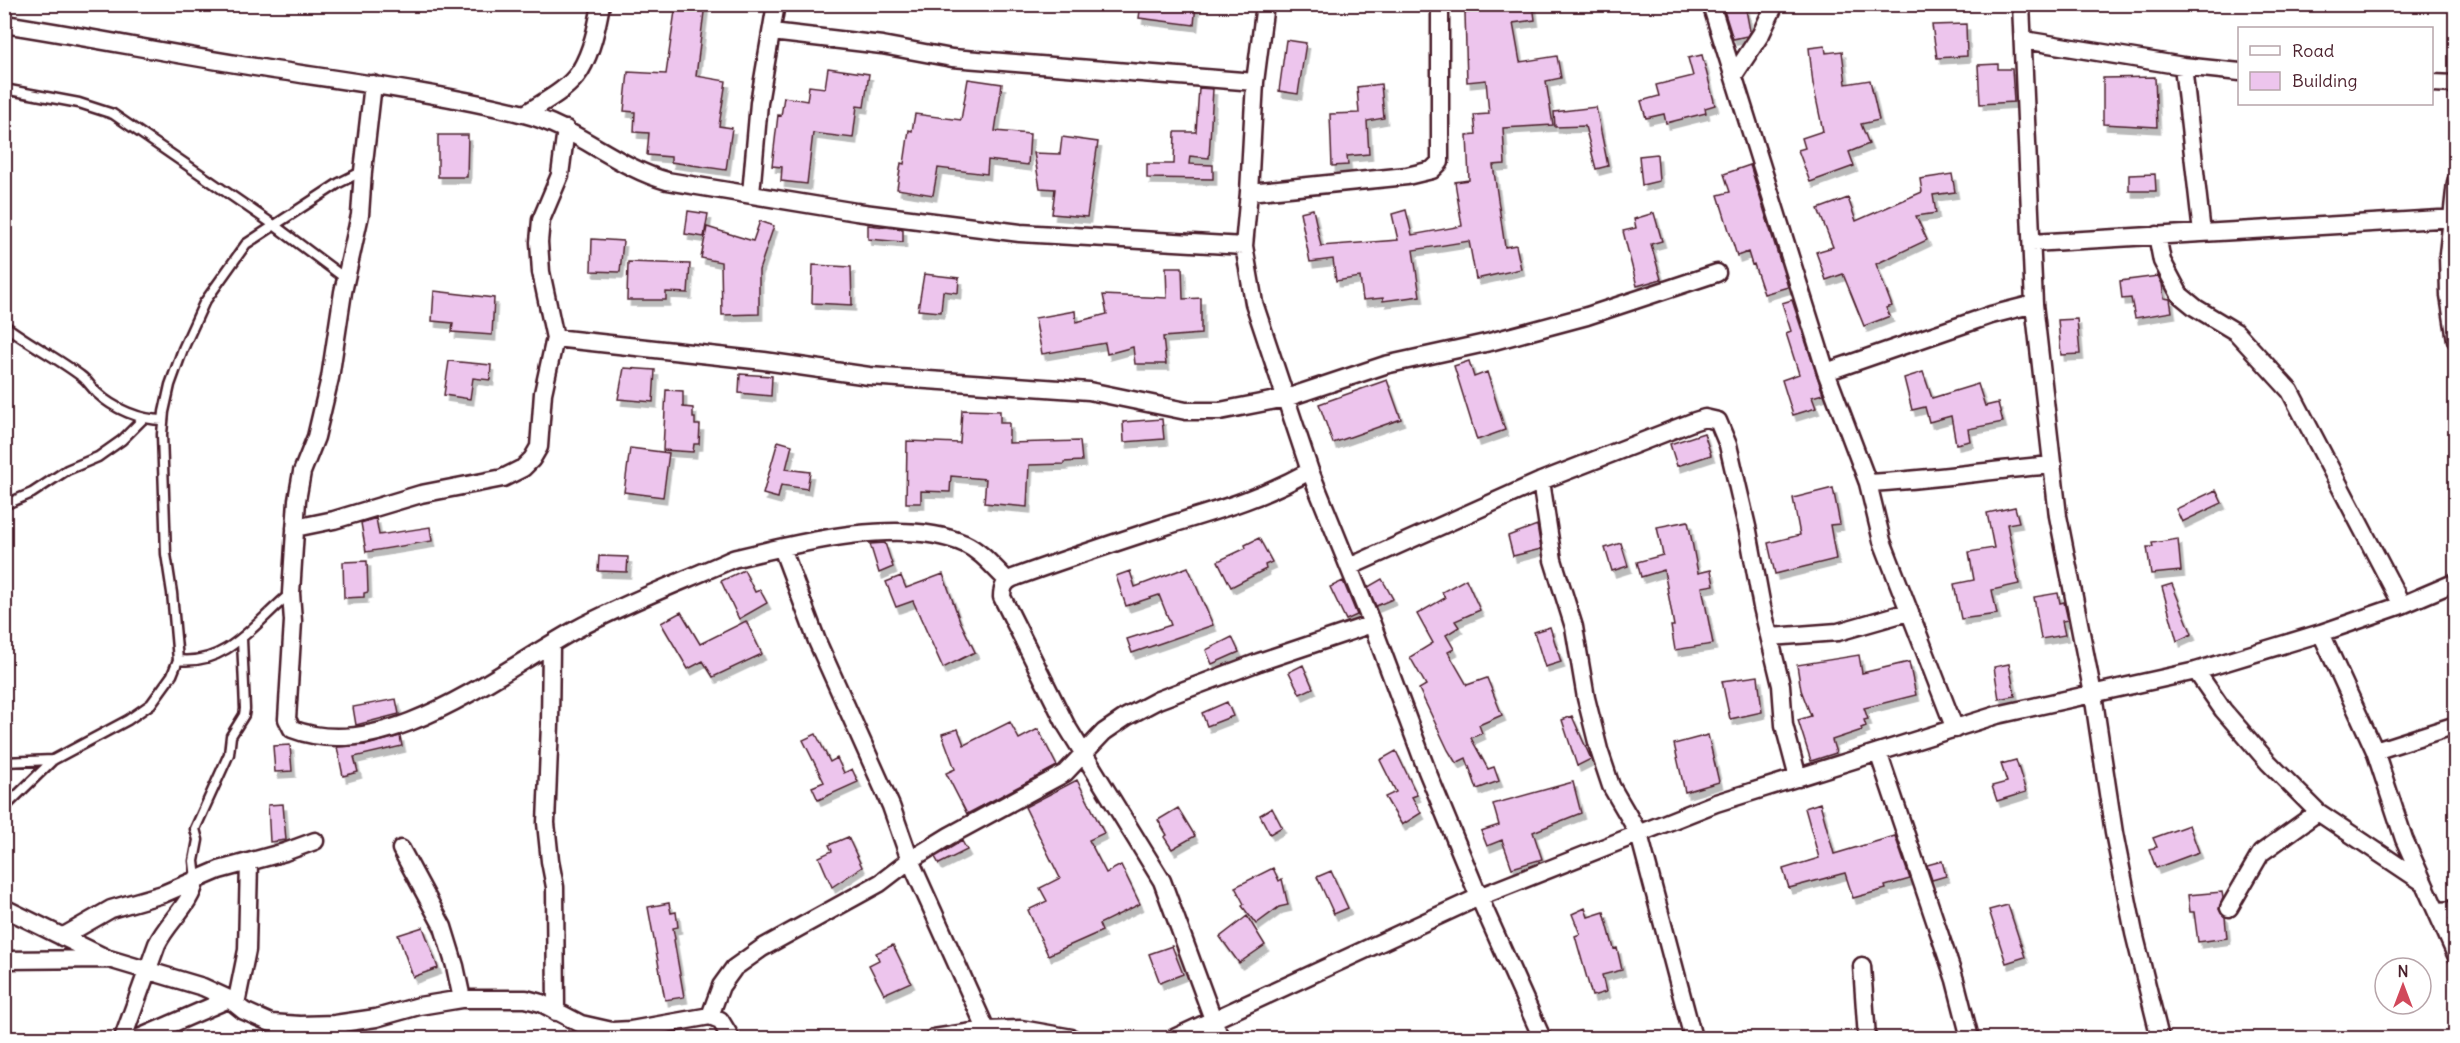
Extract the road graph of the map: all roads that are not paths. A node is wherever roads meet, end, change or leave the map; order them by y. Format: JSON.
{"nodes":[{"id":1,"x":601,"y":4,"type":"edge"},
{"id":2,"x":776,"y":4,"type":"edge"},
{"id":3,"x":1265,"y":4,"type":"edge"},
{"id":4,"x":1440,"y":4,"type":"edge"},
{"id":5,"x":1712,"y":4,"type":"edge"},
{"id":6,"x":1775,"y":4,"type":"edge"},
{"id":7,"x":2021,"y":4,"type":"edge"},
{"id":8,"x":4,"y":24,"type":"edge"},
{"id":9,"x":772,"y":32,"type":"junction"},
{"id":10,"x":2024,"y":40,"type":"junction"},
{"id":11,"x":2183,"y":66,"type":"junction"},
{"id":12,"x":2238,"y":72,"type":"edge"},
{"id":13,"x":1734,"y":75,"type":"junction"},
{"id":14,"x":1255,"y":82,"type":"junction"},
{"id":15,"x":2433,"y":83,"type":"edge"},
{"id":16,"x":373,"y":84,"type":"junction"},
{"id":17,"x":2456,"y":84,"type":"edge"},
{"id":18,"x":4,"y":89,"type":"edge"},
{"id":19,"x":525,"y":114,"type":"junction"},
{"id":20,"x":566,"y":129,"type":"junction"},
{"id":21,"x":363,"y":171,"type":"junction"},
{"id":22,"x":2456,"y":182,"type":"edge"},
{"id":23,"x":1249,"y":192,"type":"junction"},
{"id":24,"x":751,"y":194,"type":"junction"},
{"id":25,"x":2453,"y":218,"type":"edge"},
{"id":26,"x":274,"y":225,"type":"junction"},
{"id":27,"x":2202,"y":233,"type":"junction"},
{"id":28,"x":2157,"y":235,"type":"junction"},
{"id":29,"x":2032,"y":243,"type":"junction"},
{"id":30,"x":1244,"y":246,"type":"junction"},
{"id":31,"x":1717,"y":273,"type":"dead end"},
{"id":32,"x":346,"y":280,"type":"junction"},
{"id":33,"x":2034,"y":304,"type":"junction"},
{"id":34,"x":4,"y":324,"type":"edge"},
{"id":35,"x":555,"y":338,"type":"junction"},
{"id":36,"x":2456,"y":340,"type":"edge"},
{"id":37,"x":1826,"y":372,"type":"junction"},
{"id":38,"x":1286,"y":398,"type":"junction"},
{"id":39,"x":143,"y":419,"type":"junction"},
{"id":40,"x":163,"y":420,"type":"junction"},
{"id":41,"x":2053,"y":465,"type":"junction"},
{"id":42,"x":1310,"y":471,"type":"junction"},
{"id":43,"x":1541,"y":481,"type":"junction"},
{"id":44,"x":1868,"y":483,"type":"junction"},
{"id":45,"x":4,"y":505,"type":"edge"},
{"id":46,"x":296,"y":528,"type":"junction"},
{"id":47,"x":782,"y":548,"type":"junction"},
{"id":48,"x":1349,"y":567,"type":"junction"},
{"id":49,"x":1007,"y":580,"type":"junction"},
{"id":50,"x":2456,"y":582,"type":"edge"},
{"id":51,"x":291,"y":593,"type":"junction"},
{"id":52,"x":2402,"y":605,"type":"junction"},
{"id":53,"x":1908,"y":612,"type":"junction"},
{"id":54,"x":1371,"y":624,"type":"junction"},
{"id":55,"x":2320,"y":633,"type":"junction"},
{"id":56,"x":1770,"y":637,"type":"junction"},
{"id":57,"x":242,"y":639,"type":"junction"},
{"id":58,"x":551,"y":645,"type":"junction"},
{"id":59,"x":178,"y":660,"type":"junction"},
{"id":60,"x":2196,"y":671,"type":"junction"},
{"id":61,"x":2093,"y":694,"type":"junction"},
{"id":62,"x":2456,"y":725,"type":"edge"},
{"id":63,"x":1955,"y":729,"type":"junction"},
{"id":64,"x":2375,"y":751,"type":"junction"},
{"id":65,"x":1878,"y":753,"type":"junction"},
{"id":66,"x":1085,"y":754,"type":"junction"},
{"id":67,"x":53,"y":760,"type":"junction"},
{"id":68,"x":4,"y":762,"type":"edge"},
{"id":69,"x":1798,"y":778,"type":"junction"},
{"id":70,"x":4,"y":808,"type":"edge"},
{"id":71,"x":2318,"y":812,"type":"junction"},
{"id":72,"x":1639,"y":834,"type":"junction"},
{"id":73,"x":315,"y":841,"type":"dead end"},
{"id":74,"x":401,"y":849,"type":"dead end"},
{"id":75,"x":910,"y":860,"type":"junction"},
{"id":76,"x":249,"y":862,"type":"junction"},
{"id":77,"x":196,"y":879,"type":"junction"},
{"id":78,"x":2425,"y":883,"type":"junction"},
{"id":79,"x":1479,"y":897,"type":"junction"},
{"id":80,"x":4,"y":908,"type":"edge"},
{"id":81,"x":2229,"y":908,"type":"dead end"},
{"id":82,"x":2456,"y":910,"type":"edge"},
{"id":83,"x":2437,"y":911,"type":"junction"},
{"id":84,"x":62,"y":937,"type":"junction"},
{"id":85,"x":2456,"y":955,"type":"edge"},
{"id":86,"x":109,"y":959,"type":"junction"},
{"id":87,"x":4,"y":960,"type":"edge"},
{"id":88,"x":1862,"y":966,"type":"dead end"},
{"id":89,"x":148,"y":972,"type":"junction"},
{"id":90,"x":462,"y":999,"type":"junction"},
{"id":91,"x":232,"y":1002,"type":"junction"},
{"id":92,"x":556,"y":1012,"type":"junction"},
{"id":93,"x":710,"y":1016,"type":"junction"},
{"id":94,"x":1215,"y":1020,"type":"junction"},
{"id":95,"x":338,"y":1031,"type":"edge"},
{"id":96,"x":988,"y":1034,"type":"edge"},
{"id":97,"x":123,"y":1038,"type":"edge"},
{"id":98,"x":139,"y":1038,"type":"edge"},
{"id":99,"x":731,"y":1038,"type":"edge"},
{"id":100,"x":934,"y":1038,"type":"edge"},
{"id":101,"x":1072,"y":1038,"type":"edge"},
{"id":102,"x":1174,"y":1038,"type":"edge"},
{"id":103,"x":1220,"y":1038,"type":"edge"},
{"id":104,"x":1542,"y":1038,"type":"edge"},
{"id":105,"x":1693,"y":1038,"type":"edge"},
{"id":106,"x":1867,"y":1038,"type":"edge"},
{"id":107,"x":1970,"y":1038,"type":"edge"},
{"id":108,"x":2160,"y":1038,"type":"edge"}],
"edges":[{"from":1,"to":19,"type":"street"},
{"from":2,"to":9,"type":"street"},
{"from":3,"to":14,"type":"street"},
{"from":4,"to":23,"type":"street"},
{"from":5,"to":13,"type":"street"},
{"from":6,"to":13,"type":"street"},
{"from":7,"to":10,"type":"street"},
{"from":8,"to":16,"type":"street"},
{"from":9,"to":14,"type":"street"},
{"from":9,"to":24,"type":"street"},
{"from":10,"to":11,"type":"street"},
{"from":10,"to":29,"type":"street"},
{"from":11,"to":12,"type":"street"},
{"from":11,"to":27,"type":"street"},
{"from":13,"to":37,"type":"street"},
{"from":14,"to":23,"type":"street"},
{"from":15,"to":17,"type":"street"},
{"from":16,"to":19,"type":"street"},
{"from":16,"to":21,"type":"street"},
{"from":18,"to":26,"type":"lane"},
{"from":19,"to":20,"type":"street"},
{"from":20,"to":24,"type":"street"},
{"from":20,"to":35,"type":"street"},
{"from":21,"to":26,"type":"lane"},
{"from":21,"to":32,"type":"street"},
{"from":22,"to":25,"type":"street"},
{"from":23,"to":30,"type":"street"},
{"from":24,"to":30,"type":"street"},
{"from":25,"to":27,"type":"street"},
{"from":25,"to":36,"type":"street"},
{"from":26,"to":32,"type":"lane"},
{"from":26,"to":40,"type":"lane"},
{"from":27,"to":28,"type":"street"},
{"from":28,"to":29,"type":"street"},
{"from":28,"to":52,"type":"street"},
{"from":29,"to":33,"type":"street"},
{"from":30,"to":38,"type":"street"},
{"from":31,"to":38,"type":"street"},
{"from":32,"to":46,"type":"street"},
{"from":33,"to":37,"type":"street"},
{"from":33,"to":41,"type":"street"},
{"from":34,"to":39,"type":"lane"},
{"from":35,"to":38,"type":"street"},
{"from":35,"to":46,"type":"street"},
{"from":37,"to":44,"type":"street"},
{"from":38,"to":42,"type":"street"},
{"from":39,"to":40,"type":"lane"},
{"from":39,"to":45,"type":"lane"},
{"from":40,"to":59,"type":"lane"},
{"from":41,"to":44,"type":"street"},
{"from":41,"to":61,"type":"street"},
{"from":42,"to":48,"type":"street"},
{"from":42,"to":49,"type":"street"},
{"from":43,"to":48,"type":"street"},
{"from":43,"to":56,"type":"street"},
{"from":43,"to":72,"type":"street"},
{"from":44,"to":53,"type":"street"},
{"from":46,"to":51,"type":"street"},
{"from":47,"to":49,"type":"street"},
{"from":47,"to":58,"type":"street"},
{"from":47,"to":75,"type":"street"},
{"from":48,"to":54,"type":"street"},
{"from":49,"to":66,"type":"street"},
{"from":50,"to":52,"type":"street"},
{"from":51,"to":57,"type":"lane"},
{"from":51,"to":58,"type":"street"},
{"from":52,"to":55,"type":"street"},
{"from":53,"to":56,"type":"street"},
{"from":53,"to":63,"type":"street"},
{"from":54,"to":66,"type":"street"},
{"from":54,"to":79,"type":"street"},
{"from":55,"to":60,"type":"street"},
{"from":55,"to":64,"type":"street"},
{"from":56,"to":69,"type":"street"},
{"from":57,"to":59,"type":"lane"},
{"from":57,"to":77,"type":"lane"},
{"from":58,"to":92,"type":"street"},
{"from":59,"to":67,"type":"lane"},
{"from":60,"to":61,"type":"street"},
{"from":60,"to":71,"type":"street"},
{"from":61,"to":63,"type":"street"},
{"from":61,"to":108,"type":"street"},
{"from":62,"to":64,"type":"street"},
{"from":63,"to":65,"type":"street"},
{"from":64,"to":78,"type":"street"},
{"from":65,"to":69,"type":"street"},
{"from":65,"to":107,"type":"street"},
{"from":66,"to":75,"type":"street"},
{"from":66,"to":94,"type":"street"},
{"from":67,"to":68,"type":"lane"},
{"from":67,"to":70,"type":"lane"},
{"from":69,"to":72,"type":"street"},
{"from":71,"to":78,"type":"street"},
{"from":71,"to":81,"type":"street"},
{"from":72,"to":79,"type":"street"},
{"from":72,"to":105,"type":"street"},
{"from":73,"to":76,"type":"street"},
{"from":74,"to":90,"type":"street"},
{"from":75,"to":93,"type":"street"},
{"from":75,"to":96,"type":"street"},
{"from":76,"to":77,"type":"street"},
{"from":76,"to":91,"type":"street"},
{"from":77,"to":84,"type":"street"},
{"from":77,"to":89,"type":"street"},
{"from":78,"to":83,"type":"street"},
{"from":79,"to":94,"type":"street"},
{"from":79,"to":104,"type":"street"},
{"from":80,"to":84,"type":"street"},
{"from":82,"to":83,"type":"street"},
{"from":83,"to":85,"type":"street"},
{"from":84,"to":86,"type":"street"},
{"from":86,"to":87,"type":"street"},
{"from":86,"to":89,"type":"street"},
{"from":88,"to":106,"type":"street"},
{"from":89,"to":91,"type":"street"},
{"from":89,"to":97,"type":"street"},
{"from":90,"to":92,"type":"street"},
{"from":90,"to":95,"type":"street"},
{"from":91,"to":95,"type":"street"},
{"from":91,"to":98,"type":"street"},
{"from":92,"to":93,"type":"street"},
{"from":93,"to":99,"type":"street"},
{"from":94,"to":102,"type":"street"},
{"from":94,"to":103,"type":"street"},
{"from":96,"to":100,"type":"street"},
{"from":96,"to":101,"type":"street"}]}
